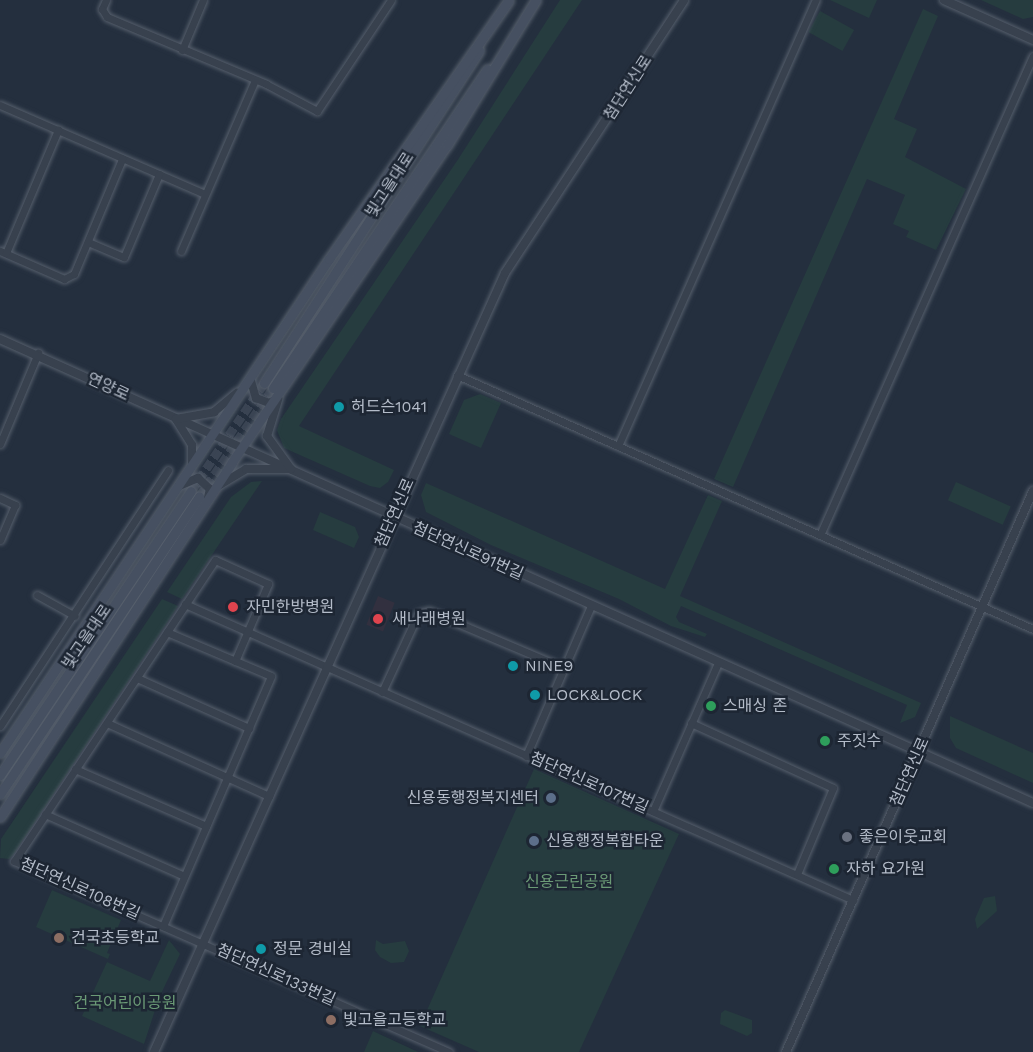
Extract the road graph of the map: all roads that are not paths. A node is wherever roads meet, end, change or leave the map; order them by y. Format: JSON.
{"nodes":[{"id":1,"x":106,"y":0,"type":"edge"},
{"id":2,"x":203,"y":0,"type":"edge"},
{"id":3,"x":391,"y":0,"type":"edge"},
{"id":4,"x":510,"y":0,"type":"edge"},
{"id":5,"x":536,"y":0,"type":"edge"},
{"id":6,"x":684,"y":0,"type":"edge"},
{"id":7,"x":816,"y":0,"type":"edge"},
{"id":8,"x":944,"y":0,"type":"edge"},
{"id":9,"x":1033,"y":40,"type":"edge"},
{"id":10,"x":182,"y":50,"type":"junction"},
{"id":11,"x":1033,"y":56,"type":"edge"},
{"id":12,"x":255,"y":80,"type":"junction"},
{"id":13,"x":0,"y":105,"type":"edge"},
{"id":14,"x":58,"y":130,"type":"junction"},
{"id":15,"x":122,"y":159,"type":"junction"},
{"id":16,"x":159,"y":174,"type":"junction"},
{"id":17,"x":205,"y":194,"type":"junction"},
{"id":18,"x":88,"y":242,"type":"junction"},
{"id":19,"x":181,"y":251,"type":"dead end"},
{"id":20,"x":3,"y":252,"type":"edge"},
{"id":21,"x":0,"y":339,"type":"edge"},
{"id":22,"x":38,"y":354,"type":"junction"},
{"id":23,"x":457,"y":375,"type":"junction"},
{"id":24,"x":251,"y":381,"type":"junction"},
{"id":25,"x":278,"y":399,"type":"junction"},
{"id":26,"x":176,"y":419,"type":"junction"},
{"id":27,"x":214,"y":436,"type":"junction"},
{"id":28,"x":0,"y":444,"type":"edge"},
{"id":29,"x":618,"y":446,"type":"junction"},
{"id":30,"x":242,"y":448,"type":"junction"},
{"id":31,"x":191,"y":468,"type":"junction"},
{"id":32,"x":291,"y":469,"type":"junction"},
{"id":33,"x":168,"y":470,"type":"dead end"},
{"id":34,"x":179,"y":486,"type":"junction"},
{"id":35,"x":216,"y":487,"type":"junction"},
{"id":36,"x":1033,"y":491,"type":"edge"},
{"id":37,"x":199,"y":497,"type":"junction"},
{"id":38,"x":0,"y":498,"type":"edge"},
{"id":39,"x":393,"y":518,"type":"junction"},
{"id":40,"x":820,"y":535,"type":"junction"},
{"id":41,"x":0,"y":540,"type":"edge"},
{"id":42,"x":37,"y":595,"type":"dead end"},
{"id":43,"x":185,"y":604,"type":"junction"},
{"id":44,"x":591,"y":606,"type":"junction"},
{"id":45,"x":982,"y":606,"type":"junction"},
{"id":46,"x":75,"y":616,"type":"junction"},
{"id":47,"x":1033,"y":629,"type":"edge"},
{"id":48,"x":248,"y":631,"type":"junction"},
{"id":49,"x":167,"y":632,"type":"junction"},
{"id":50,"x":235,"y":662,"type":"junction"},
{"id":51,"x":718,"y":663,"type":"junction"},
{"id":52,"x":326,"y":667,"type":"junction"},
{"id":53,"x":564,"y":668,"type":"junction"},
{"id":54,"x":137,"y":678,"type":"junction"},
{"id":55,"x":382,"y":693,"type":"junction"},
{"id":56,"x":107,"y":723,"type":"junction"},
{"id":57,"x":692,"y":723,"type":"junction"},
{"id":58,"x":0,"y":726,"type":"edge"},
{"id":59,"x":249,"y":728,"type":"junction"},
{"id":60,"x":919,"y":752,"type":"junction"},
{"id":61,"x":0,"y":753,"type":"edge"},
{"id":62,"x":526,"y":756,"type":"junction"},
{"id":63,"x":75,"y":769,"type":"junction"},
{"id":64,"x":0,"y":775,"type":"edge"},
{"id":65,"x":227,"y":777,"type":"junction"},
{"id":66,"x":0,"y":794,"type":"edge"},
{"id":67,"x":268,"y":796,"type":"junction"},
{"id":68,"x":1033,"y":803,"type":"edge"},
{"id":69,"x":652,"y":811,"type":"junction"},
{"id":70,"x":45,"y":814,"type":"junction"},
{"id":71,"x":0,"y":817,"type":"edge"},
{"id":72,"x":206,"y":826,"type":"junction"},
{"id":73,"x":797,"y":874,"type":"junction"},
{"id":74,"x":184,"y":876,"type":"junction"},
{"id":75,"x":853,"y":900,"type":"junction"},
{"id":76,"x":163,"y":926,"type":"junction"},
{"id":77,"x":201,"y":944,"type":"junction"},
{"id":78,"x":153,"y":1052,"type":"edge"},
{"id":79,"x":449,"y":1052,"type":"edge"},
{"id":80,"x":786,"y":1052,"type":"edge"}],
"edges":[{"from":1,"to":10,"type":"street"},
{"from":2,"to":10,"type":"street"},
{"from":3,"to":12,"type":"street"},
{"from":4,"to":5,"type":"main road","name":"빛고을대로"},
{"from":4,"to":24,"type":"main road"},
{"from":5,"to":25,"type":"main road"},
{"from":6,"to":23,"type":"street","name":"첨단연신로"},
{"from":7,"to":29,"type":"street"},
{"from":8,"to":9,"type":"street"},
{"from":10,"to":12,"type":"street"},
{"from":11,"to":40,"type":"street"},
{"from":12,"to":17,"type":"street"},
{"from":13,"to":14,"type":"street"},
{"from":14,"to":15,"type":"street"},
{"from":14,"to":20,"type":"street"},
{"from":15,"to":16,"type":"street"},
{"from":15,"to":18,"type":"street"},
{"from":16,"to":17,"type":"street"},
{"from":16,"to":18,"type":"street"},
{"from":17,"to":19,"type":"street"},
{"from":18,"to":20,"type":"street"},
{"from":21,"to":22,"type":"street","name":"연양로"},
{"from":22,"to":26,"type":"street","name":"연양로"},
{"from":22,"to":28,"type":"street"},
{"from":23,"to":29,"type":"street"},
{"from":23,"to":39,"type":"street","name":"첨단연신로"},
{"from":24,"to":25,"type":"street"},
{"from":24,"to":26,"type":"street"},
{"from":24,"to":27,"type":"main road"},
{"from":25,"to":30,"type":"main road"},
{"from":25,"to":32,"type":"street"},
{"from":26,"to":27,"type":"street","name":"연양로"},
{"from":26,"to":31,"type":"street"},
{"from":27,"to":30,"type":"street","name":"첨단연신로91번길"},
{"from":27,"to":31,"type":"main road"},
{"from":29,"to":40,"type":"street"},
{"from":30,"to":32,"type":"street","name":"첨단연신로91번길"},
{"from":30,"to":35,"type":"main road"},
{"from":31,"to":34,"type":"main road"},
{"from":32,"to":35,"type":"street"},
{"from":32,"to":39,"type":"street","name":"첨단연신로91번길"},
{"from":33,"to":46,"type":"street"},
{"from":34,"to":37,"type":"street"},
{"from":34,"to":61,"type":"main road"},
{"from":35,"to":37,"type":"main road"},
{"from":36,"to":45,"type":"street","name":"첨단연신로"},
{"from":37,"to":64,"type":"main road","name":"빛고을대로"},
{"from":37,"to":66,"type":"main road","name":"빛고을대로"},
{"from":37,"to":71,"type":"main road"},
{"from":38,"to":41,"type":"street"},
{"from":39,"to":44,"type":"street","name":"첨단연신로91번길"},
{"from":39,"to":52,"type":"street","name":"첨단연신로"},
{"from":40,"to":45,"type":"street"},
{"from":42,"to":46,"type":"street"},
{"from":43,"to":48,"type":"street"},
{"from":43,"to":48,"type":"street","name":"첨단연신로108번길"},
{"from":43,"to":49,"type":"street","name":"첨단연신로108번길"},
{"from":44,"to":51,"type":"street","name":"첨단연신로91번길"},
{"from":44,"to":53,"type":"street"},
{"from":45,"to":47,"type":"street"},
{"from":45,"to":60,"type":"street","name":"첨단연신로"},
{"from":46,"to":58,"type":"street"},
{"from":48,"to":50,"type":"street","name":"첨단연신로108번길"},
{"from":48,"to":52,"type":"street"},
{"from":49,"to":50,"type":"street"},
{"from":49,"to":54,"type":"street","name":"첨단연신로108번길"},
{"from":50,"to":59,"type":"street"},
{"from":51,"to":57,"type":"street"},
{"from":51,"to":60,"type":"street","name":"첨단연신로91번길"},
{"from":52,"to":55,"type":"street","name":"첨단연신로107번길"},
{"from":52,"to":67,"type":"street","name":"첨단연신로"},
{"from":53,"to":55,"type":"street"},
{"from":53,"to":62,"type":"street"},
{"from":54,"to":56,"type":"street","name":"첨단연신로108번길"},
{"from":54,"to":59,"type":"street"},
{"from":55,"to":62,"type":"street","name":"첨단연신로107번길"},
{"from":56,"to":63,"type":"street","name":"첨단연신로108번길"},
{"from":56,"to":65,"type":"street"},
{"from":57,"to":69,"type":"street"},
{"from":57,"to":73,"type":"street"},
{"from":59,"to":65,"type":"street"},
{"from":60,"to":68,"type":"street","name":"첨단연신로91번길"},
{"from":60,"to":75,"type":"street","name":"첨단연신로"},
{"from":62,"to":69,"type":"street","name":"첨단연신로107번길"},
{"from":63,"to":70,"type":"street","name":"첨단연신로108번길"},
{"from":63,"to":72,"type":"street"},
{"from":65,"to":67,"type":"street"},
{"from":65,"to":72,"type":"street"},
{"from":67,"to":77,"type":"street","name":"첨단연신로"},
{"from":69,"to":73,"type":"street","name":"첨단연신로107번길"},
{"from":70,"to":74,"type":"street"},
{"from":70,"to":76,"type":"street","name":"첨단연신로108번길"},
{"from":72,"to":74,"type":"street"},
{"from":73,"to":75,"type":"street","name":"첨단연신로107번길"},
{"from":74,"to":76,"type":"street"},
{"from":75,"to":80,"type":"street","name":"첨단연신로"},
{"from":76,"to":77,"type":"street","name":"첨단연신로108번길"},
{"from":77,"to":78,"type":"street","name":"첨단연신로"},
{"from":77,"to":79,"type":"street","name":"첨단연신로133번길"}]}
